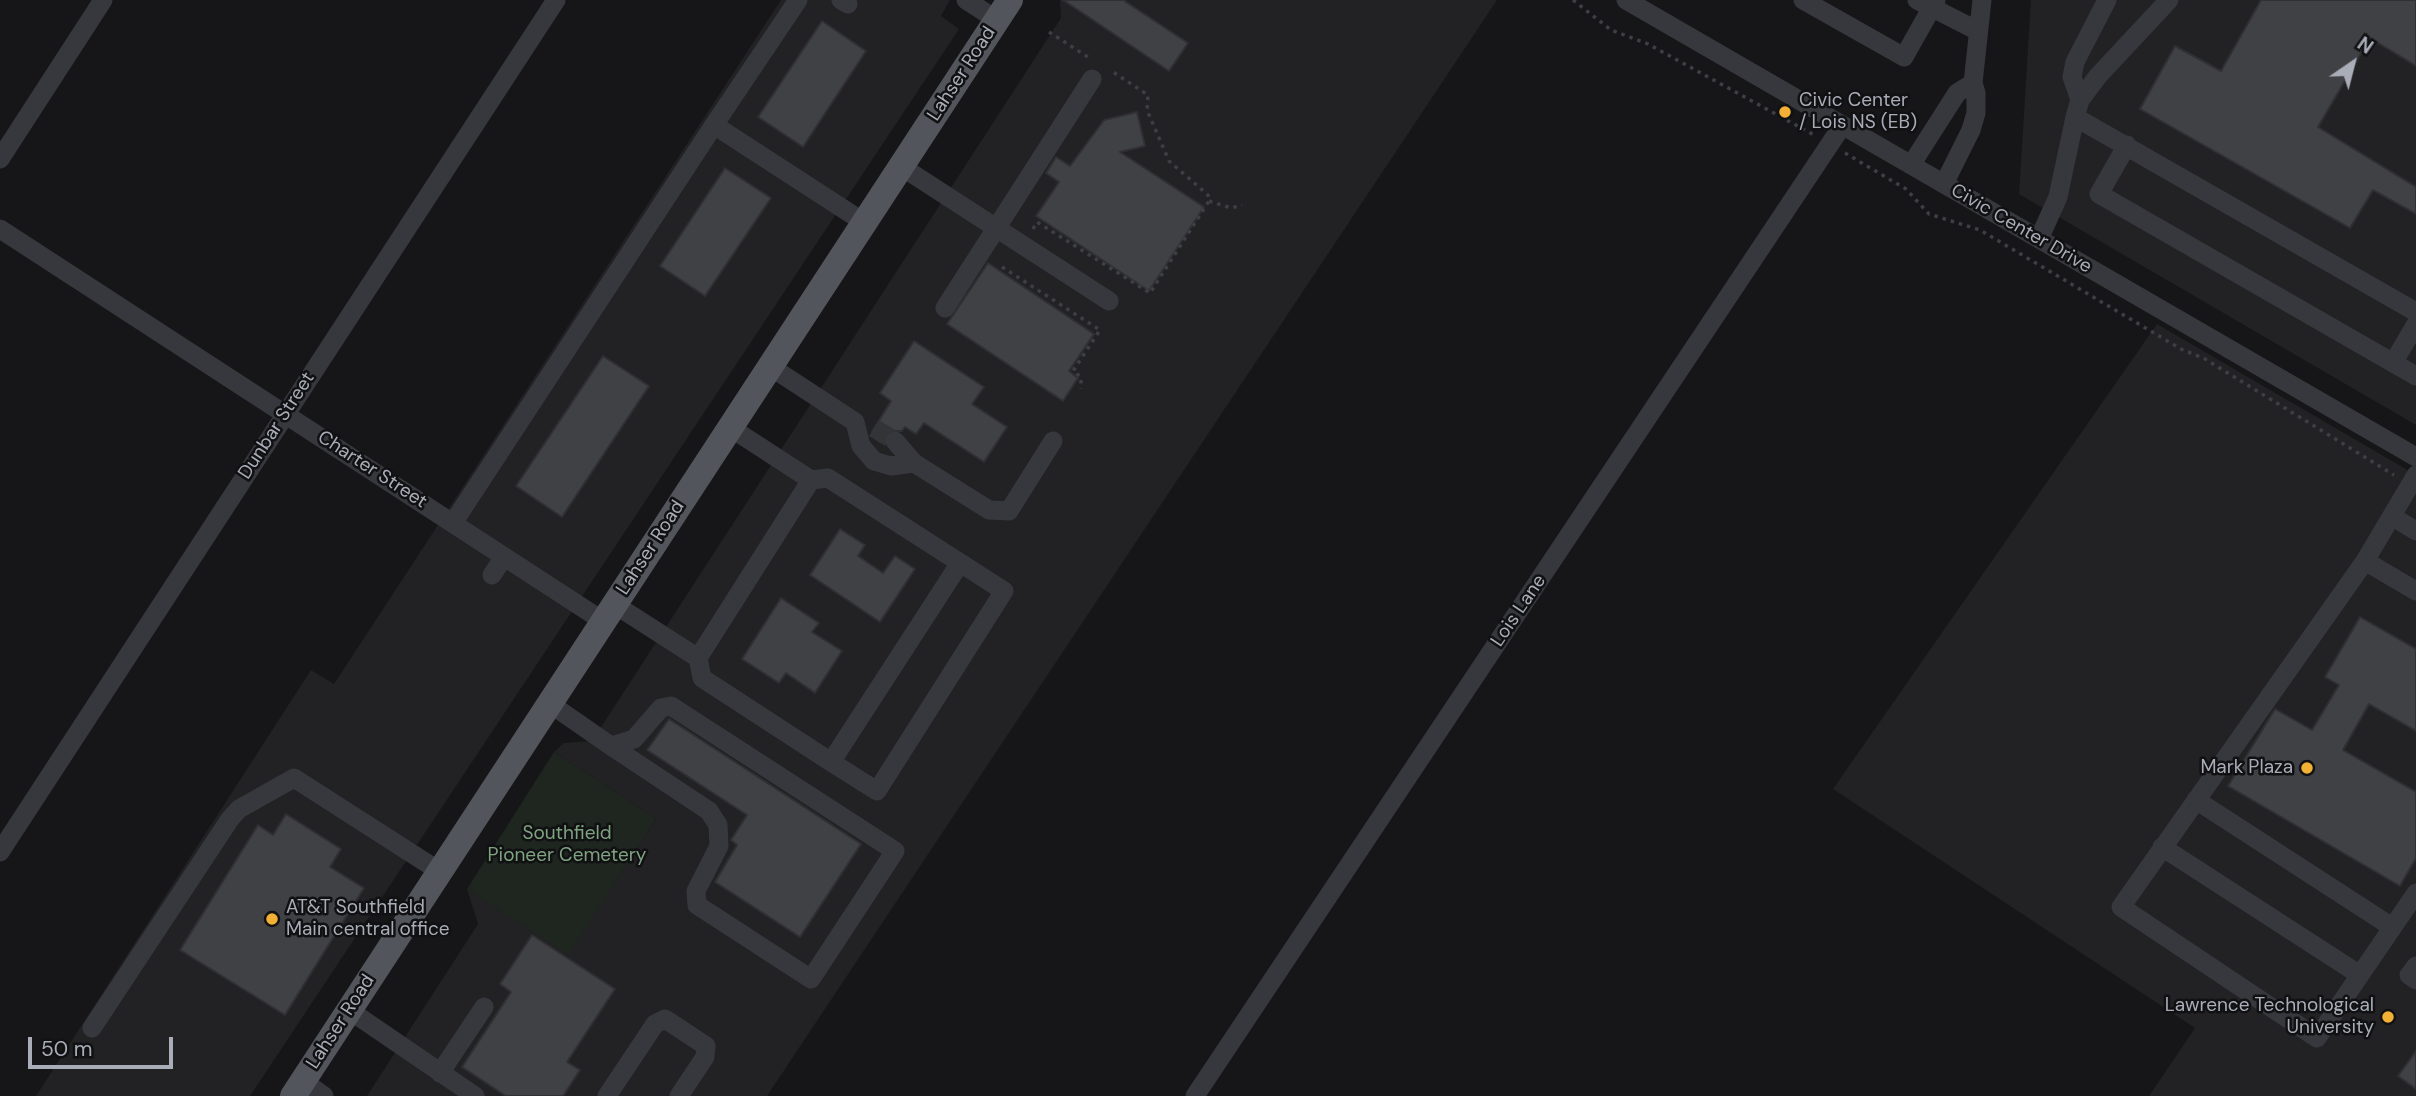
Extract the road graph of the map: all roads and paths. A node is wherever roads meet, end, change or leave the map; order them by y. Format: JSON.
{"nodes":[{"id":1,"x":103,"y":0,"type":"edge"},
{"id":2,"x":556,"y":0,"type":"edge"},
{"id":3,"x":798,"y":0,"type":"edge"},
{"id":4,"x":966,"y":0,"type":"edge"},
{"id":5,"x":1573,"y":0,"type":"edge"},
{"id":6,"x":1626,"y":0,"type":"edge"},
{"id":7,"x":1803,"y":0,"type":"edge"},
{"id":8,"x":1982,"y":0,"type":"edge"},
{"id":9,"x":2107,"y":0,"type":"edge"},
{"id":10,"x":2169,"y":0,"type":"edge"},
{"id":11,"x":1928,"y":3,"type":"edge"},
{"id":12,"x":1003,"y":10,"type":"edge"},
{"id":13,"x":1979,"y":31,"type":"junction"},
{"id":14,"x":1049,"y":32,"type":"dead end"},
{"id":15,"x":1096,"y":69,"type":"junction"},
{"id":16,"x":1973,"y":83,"type":"junction"},
{"id":17,"x":2078,"y":109,"type":"junction"},
{"id":18,"x":714,"y":125,"type":"junction"},
{"id":19,"x":1842,"y":126,"type":"junction"},
{"id":20,"x":1816,"y":136,"type":"dead end"},
{"id":21,"x":2127,"y":145,"type":"junction"},
{"id":22,"x":1850,"y":155,"type":"dead end"},
{"id":23,"x":0,"y":159,"type":"edge"},
{"id":24,"x":1911,"y":165,"type":"junction"},
{"id":25,"x":902,"y":167,"type":"junction"},
{"id":26,"x":1944,"y":184,"type":"junction"},
{"id":27,"x":1209,"y":201,"type":"junction"},
{"id":28,"x":1242,"y":205,"type":"dead end"},
{"id":29,"x":865,"y":223,"type":"junction"},
{"id":30,"x":996,"y":228,"type":"junction"},
{"id":31,"x":0,"y":229,"type":"edge"},
{"id":32,"x":1028,"y":236,"type":"dead end"},
{"id":33,"x":2039,"y":239,"type":"junction"},
{"id":34,"x":1002,"y":267,"type":"dead end"},
{"id":35,"x":1109,"y":301,"type":"dead end"},
{"id":36,"x":945,"y":308,"type":"dead end"},
{"id":37,"x":2416,"y":312,"type":"edge"},
{"id":38,"x":2416,"y":324,"type":"edge"},
{"id":39,"x":2393,"y":363,"type":"junction"},
{"id":40,"x":771,"y":367,"type":"junction"},
{"id":41,"x":2416,"y":376,"type":"edge"},
{"id":42,"x":1081,"y":389,"type":"dead end"},
{"id":43,"x":286,"y":413,"type":"junction"},
{"id":44,"x":731,"y":428,"type":"junction"},
{"id":45,"x":895,"y":441,"type":"tunnel mouth"},
{"id":46,"x":1053,"y":441,"type":"dead end"},
{"id":47,"x":2416,"y":457,"type":"edge"},
{"id":48,"x":914,"y":463,"type":"junction"},
{"id":49,"x":2406,"y":475,"type":"edge"},
{"id":50,"x":811,"y":481,"type":"junction"},
{"id":51,"x":2393,"y":517,"type":"junction"},
{"id":52,"x":453,"y":523,"type":"junction"},
{"id":53,"x":2416,"y":531,"type":"edge"},
{"id":54,"x":504,"y":557,"type":"junction"},
{"id":55,"x":2365,"y":561,"type":"junction"},
{"id":56,"x":960,"y":563,"type":"junction"},
{"id":57,"x":492,"y":575,"type":"dead end"},
{"id":58,"x":2416,"y":591,"type":"edge"},
{"id":59,"x":609,"y":613,"type":"junction"},
{"id":60,"x":698,"y":659,"type":"junction"},
{"id":61,"x":549,"y":704,"type":"junction"},
{"id":62,"x":611,"y":746,"type":"junction"},
{"id":63,"x":831,"y":762,"type":"junction"},
{"id":64,"x":2196,"y":800,"type":"junction"},
{"id":65,"x":2162,"y":847,"type":"junction"},
{"id":66,"x":0,"y":852,"type":"edge"},
{"id":67,"x":439,"y":871,"type":"junction"},
{"id":68,"x":2416,"y":893,"type":"edge"},
{"id":69,"x":2392,"y":927,"type":"junction"},
{"id":70,"x":2416,"y":966,"type":"edge"},
{"id":71,"x":2360,"y":975,"type":"junction"},
{"id":72,"x":2416,"y":980,"type":"edge"},
{"id":73,"x":484,"y":1007,"type":"dead end"},
{"id":74,"x":349,"y":1010,"type":"junction"},
{"id":75,"x":92,"y":1028,"type":"dead end"},
{"id":76,"x":440,"y":1073,"type":"junction"},
{"id":77,"x":307,"y":1091,"type":"edge"},
{"id":78,"x":475,"y":1096,"type":"edge"},
{"id":79,"x":607,"y":1096,"type":"edge"},
{"id":80,"x":679,"y":1096,"type":"edge"},
{"id":81,"x":1195,"y":1096,"type":"edge"}],
"edges":[{"from":1,"to":23,"type":"street"},
{"from":2,"to":43,"type":"street","name":"Dunbar Street"},
{"from":3,"to":18,"type":"street"},
{"from":4,"to":12,"type":"street"},
{"from":5,"to":20,"type":"path"},
{"from":6,"to":19,"type":"street","name":"Civic Center Drive"},
{"from":7,"to":11,"type":"street"},
{"from":8,"to":13,"type":"street"},
{"from":9,"to":17,"type":"street"},
{"from":10,"to":17,"type":"street"},
{"from":11,"to":13,"type":"street"},
{"from":12,"to":25,"type":"main road","name":"Lahser Road"},
{"from":13,"to":16,"type":"street"},
{"from":14,"to":15,"type":"path"},
{"from":15,"to":27,"type":"path"},
{"from":15,"to":30,"type":"street"},
{"from":16,"to":24,"type":"street"},
{"from":16,"to":26,"type":"street"},
{"from":17,"to":21,"type":"street"},
{"from":17,"to":33,"type":"street"},
{"from":18,"to":29,"type":"street"},
{"from":18,"to":52,"type":"street"},
{"from":19,"to":24,"type":"street","name":"Civic Center Drive"},
{"from":19,"to":81,"type":"street","name":"Lois Lane"},
{"from":21,"to":37,"type":"street"},
{"from":21,"to":39,"type":"street"},
{"from":22,"to":49,"type":"path"},
{"from":24,"to":26,"type":"street","name":"Civic Center Drive"},
{"from":25,"to":29,"type":"main road","name":"Lahser Road"},
{"from":25,"to":30,"type":"street"},
{"from":26,"to":33,"type":"street","name":"Civic Center Drive"},
{"from":27,"to":28,"type":"path"},
{"from":27,"to":32,"type":"path"},
{"from":29,"to":40,"type":"main road","name":"Lahser Road"},
{"from":30,"to":35,"type":"street"},
{"from":30,"to":36,"type":"street"},
{"from":31,"to":43,"type":"street","name":"Charter Street"},
{"from":33,"to":47,"type":"street","name":"Civic Center Drive"},
{"from":34,"to":42,"type":"path"},
{"from":38,"to":39,"type":"street"},
{"from":39,"to":41,"type":"street"},
{"from":40,"to":44,"type":"main road","name":"Lahser Road"},
{"from":40,"to":48,"type":"street"},
{"from":43,"to":52,"type":"street","name":"Charter Street"},
{"from":43,"to":66,"type":"street","name":"Dunbar Street"},
{"from":44,"to":50,"type":"street"},
{"from":44,"to":59,"type":"main road","name":"Lahser Road"},
{"from":45,"to":48,"type":"street"},
{"from":46,"to":48,"type":"street"},
{"from":49,"to":51,"type":"street"},
{"from":50,"to":56,"type":"street"},
{"from":50,"to":60,"type":"street"},
{"from":51,"to":53,"type":"street"},
{"from":51,"to":55,"type":"street"},
{"from":52,"to":54,"type":"street","name":"Charter Street"},
{"from":54,"to":57,"type":"street"},
{"from":54,"to":59,"type":"street","name":"Charter Street"},
{"from":55,"to":58,"type":"street"},
{"from":55,"to":64,"type":"street"},
{"from":56,"to":63,"type":"street"},
{"from":56,"to":63,"type":"street"},
{"from":59,"to":60,"type":"street","name":"Charter Street"},
{"from":59,"to":61,"type":"main road","name":"Lahser Road"},
{"from":60,"to":63,"type":"street"},
{"from":61,"to":62,"type":"street"},
{"from":61,"to":67,"type":"main road","name":"Lahser Road"},
{"from":62,"to":62,"type":"street"},
{"from":64,"to":65,"type":"street"},
{"from":64,"to":69,"type":"street"},
{"from":65,"to":71,"type":"street"},
{"from":65,"to":71,"type":"street"},
{"from":67,"to":74,"type":"main road","name":"Lahser Road"},
{"from":67,"to":75,"type":"street"},
{"from":68,"to":69,"type":"street"},
{"from":69,"to":71,"type":"street"},
{"from":70,"to":72,"type":"street"},
{"from":73,"to":76,"type":"street"},
{"from":74,"to":76,"type":"street"},
{"from":74,"to":77,"type":"main road","name":"Lahser Road"},
{"from":76,"to":78,"type":"street"},
{"from":79,"to":80,"type":"street"}]}
